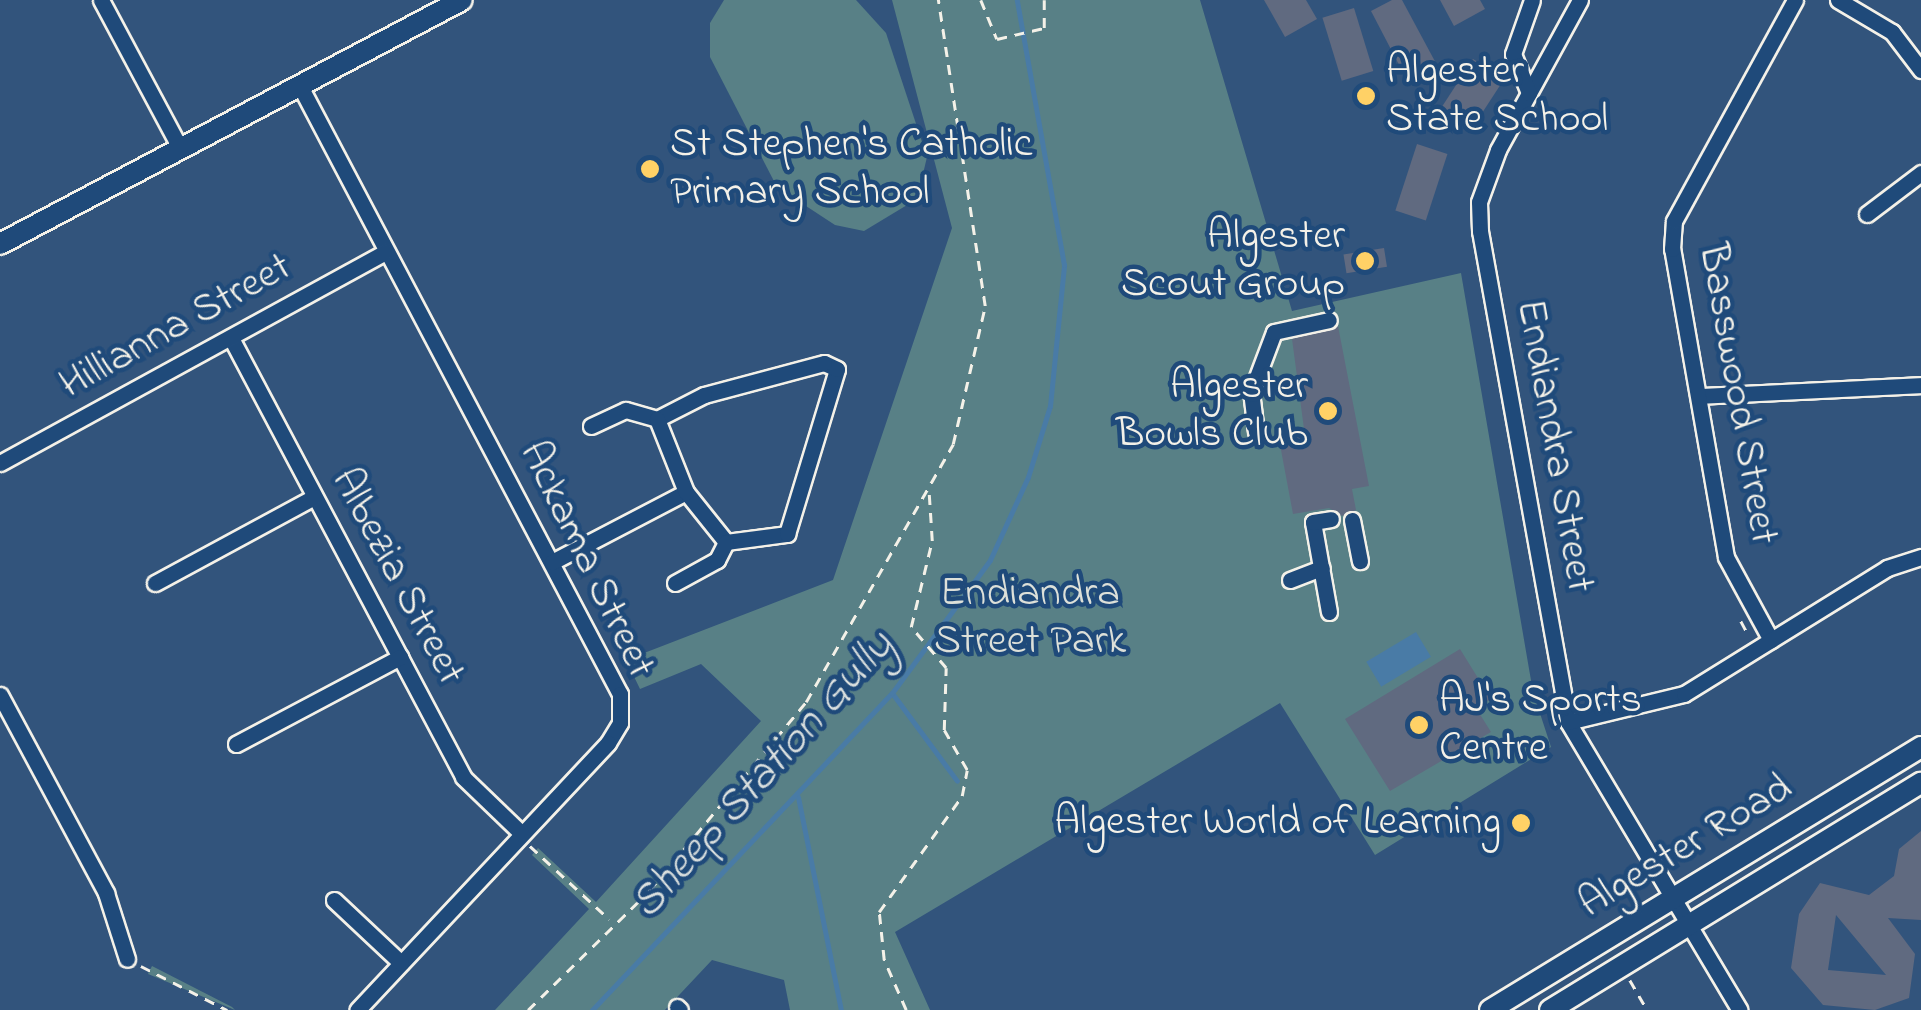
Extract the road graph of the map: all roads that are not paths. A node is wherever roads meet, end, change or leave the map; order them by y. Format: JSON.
{"nodes":[{"id":1,"x":101,"y":0,"type":"edge"},
{"id":2,"x":462,"y":0,"type":"edge"},
{"id":3,"x":1532,"y":0,"type":"edge"},
{"id":4,"x":1580,"y":0,"type":"edge"},
{"id":5,"x":1795,"y":0,"type":"edge"},
{"id":6,"x":1838,"y":0,"type":"edge"},
{"id":7,"x":1921,"y":70,"type":"edge"},
{"id":8,"x":300,"y":86,"type":"junction"},
{"id":9,"x":1529,"y":94,"type":"junction"},
{"id":10,"x":180,"y":148,"type":"junction"},
{"id":11,"x":1921,"y":173,"type":"edge"},
{"id":12,"x":1867,"y":214,"type":"dead end"},
{"id":13,"x":0,"y":244,"type":"edge"},
{"id":14,"x":386,"y":252,"type":"junction"},
{"id":15,"x":1329,"y":320,"type":"dead end"},
{"id":16,"x":231,"y":338,"type":"junction"},
{"id":17,"x":1921,"y":385,"type":"edge"},
{"id":18,"x":1699,"y":396,"type":"junction"},
{"id":19,"x":657,"y":418,"type":"junction"},
{"id":20,"x":591,"y":426,"type":"dead end"},
{"id":21,"x":1256,"y":432,"type":"dead end"},
{"id":22,"x":0,"y":462,"type":"edge"},
{"id":23,"x":686,"y":492,"type":"junction"},
{"id":24,"x":314,"y":497,"type":"junction"},
{"id":25,"x":1331,"y":519,"type":"dead end"},
{"id":26,"x":1352,"y":520,"type":"dead end"},
{"id":27,"x":726,"y":542,"type":"junction"},
{"id":28,"x":1921,"y":558,"type":"edge"},
{"id":29,"x":1360,"y":561,"type":"dead end"},
{"id":30,"x":552,"y":562,"type":"junction"},
{"id":31,"x":1322,"y":568,"type":"junction"},
{"id":32,"x":1290,"y":580,"type":"dead end"},
{"id":33,"x":155,"y":583,"type":"dead end"},
{"id":34,"x":675,"y":583,"type":"dead end"},
{"id":35,"x":1329,"y":612,"type":"dead end"},
{"id":36,"x":1764,"y":644,"type":"junction"},
{"id":37,"x":400,"y":657,"type":"junction"},
{"id":38,"x":0,"y":696,"type":"edge"},
{"id":39,"x":1568,"y":722,"type":"junction"},
{"id":40,"x":236,"y":744,"type":"dead end"},
{"id":41,"x":1921,"y":747,"type":"edge"},
{"id":42,"x":1921,"y":783,"type":"edge"},
{"id":43,"x":521,"y":833,"type":"junction"},
{"id":44,"x":1673,"y":899,"type":"junction"},
{"id":45,"x":334,"y":900,"type":"dead end"},
{"id":46,"x":1689,"y":923,"type":"junction"},
{"id":47,"x":127,"y":959,"type":"road end"},
{"id":48,"x":400,"y":963,"type":"junction"},
{"id":49,"x":1509,"y":1002,"type":"edge"},
{"id":50,"x":357,"y":1010,"type":"edge"},
{"id":51,"x":1490,"y":1010,"type":"edge"},
{"id":52,"x":1550,"y":1010,"type":"edge"},
{"id":53,"x":1740,"y":1010,"type":"edge"}],
"edges":[{"from":1,"to":10,"type":"street"},
{"from":2,"to":8,"type":"main road"},
{"from":3,"to":9,"type":"street"},
{"from":4,"to":9,"type":"street","name":"Endiandra Street"},
{"from":5,"to":18,"type":"street","name":"Basswood Street"},
{"from":6,"to":7,"type":"street"},
{"from":8,"to":10,"type":"main road"},
{"from":8,"to":14,"type":"street","name":"Ackama Street"},
{"from":9,"to":39,"type":"street","name":"Endiandra Street"},
{"from":10,"to":13,"type":"main road"},
{"from":11,"to":12,"type":"street"},
{"from":14,"to":16,"type":"street","name":"Hillianna Street"},
{"from":14,"to":30,"type":"street","name":"Ackama Street"},
{"from":15,"to":21,"type":"street"},
{"from":16,"to":22,"type":"street","name":"Hillianna Street"},
{"from":16,"to":24,"type":"street","name":"Albezia Street"},
{"from":17,"to":18,"type":"street"},
{"from":18,"to":36,"type":"street","name":"Basswood Street"},
{"from":19,"to":20,"type":"street"},
{"from":19,"to":23,"type":"street"},
{"from":19,"to":27,"type":"street"},
{"from":23,"to":27,"type":"street"},
{"from":23,"to":30,"type":"street"},
{"from":24,"to":33,"type":"street"},
{"from":24,"to":37,"type":"street","name":"Albezia Street"},
{"from":25,"to":31,"type":"street"},
{"from":26,"to":29,"type":"street"},
{"from":27,"to":34,"type":"street"},
{"from":28,"to":36,"type":"street"},
{"from":30,"to":43,"type":"street","name":"Ackama Street"},
{"from":31,"to":32,"type":"street"},
{"from":31,"to":35,"type":"street"},
{"from":36,"to":39,"type":"street"},
{"from":37,"to":40,"type":"street"},
{"from":37,"to":43,"type":"street","name":"Albezia Street"},
{"from":38,"to":47,"type":"street"},
{"from":39,"to":44,"type":"street","name":"Endiandra Street"},
{"from":41,"to":44,"type":"main road","name":"Algester Road"},
{"from":42,"to":46,"type":"main road","name":"Algester Road"},
{"from":43,"to":48,"type":"street","name":"Ackama Street"},
{"from":44,"to":46,"type":"street","name":"Endiandra Street"},
{"from":44,"to":49,"type":"main road","name":"Algester Road"},
{"from":45,"to":48,"type":"street"},
{"from":46,"to":52,"type":"main road","name":"Algester Road"},
{"from":46,"to":53,"type":"street","name":"Endiandra Street"},
{"from":48,"to":50,"type":"street","name":"Ackama Street"},
{"from":49,"to":51,"type":"main road","name":"Algester Road"}]}
